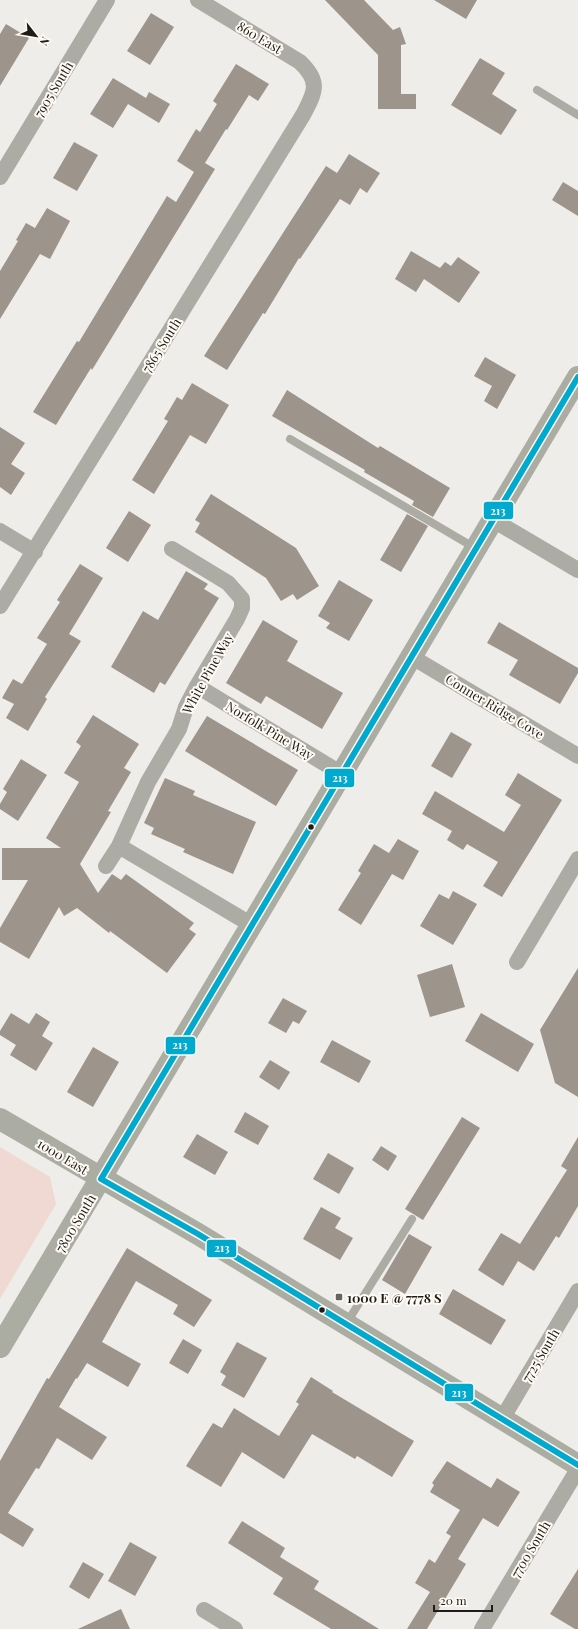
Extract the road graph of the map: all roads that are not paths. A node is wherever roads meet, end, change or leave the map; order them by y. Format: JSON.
{"nodes":[{"id":1,"x":107,"y":0,"type":"edge"},
{"id":2,"x":198,"y":0,"type":"edge"},
{"id":3,"x":315,"y":81,"type":"joint"},
{"id":4,"x":537,"y":90,"type":"dead end"},
{"id":5,"x":578,"y":115,"type":"edge"},
{"id":6,"x":0,"y":177,"type":"edge"},
{"id":7,"x":578,"y":377,"type":"edge"},
{"id":8,"x":290,"y":439,"type":"dead end"},
{"id":9,"x":493,"y":520,"type":"junction"},
{"id":10,"x":0,"y":531,"type":"edge"},
{"id":11,"x":172,"y":549,"type":"dead end"},
{"id":12,"x":476,"y":549,"type":"junction"},
{"id":13,"x":35,"y":552,"type":"junction"},
{"id":14,"x":578,"y":570,"type":"edge"},
{"id":15,"x":0,"y":606,"type":"edge"},
{"id":16,"x":412,"y":656,"type":"junction"},
{"id":17,"x":197,"y":686,"type":"junction"},
{"id":18,"x":578,"y":756,"type":"edge"},
{"id":19,"x":342,"y":774,"type":"junction"},
{"id":20,"x":119,"y":846,"type":"junction"},
{"id":21,"x":578,"y":859,"type":"edge"},
{"id":22,"x":106,"y":866,"type":"dead end"},
{"id":23,"x":252,"y":925,"type":"junction"},
{"id":24,"x":517,"y":962,"type":"dead end"},
{"id":25,"x":0,"y":1119,"type":"edge"},
{"id":26,"x":101,"y":1179,"type":"junction"},
{"id":27,"x":412,"y":1219,"type":"dead end"},
{"id":28,"x":578,"y":1291,"type":"edge"},
{"id":29,"x":346,"y":1325,"type":"junction"},
{"id":30,"x":0,"y":1347,"type":"edge"},
{"id":31,"x":502,"y":1419,"type":"junction"},
{"id":32,"x":578,"y":1465,"type":"edge"},
{"id":33,"x":578,"y":1469,"type":"edge"},
{"id":34,"x":204,"y":1610,"type":"dead end"},
{"id":35,"x":235,"y":1629,"type":"edge"},
{"id":36,"x":482,"y":1629,"type":"edge"}],
"edges":[{"from":1,"to":6,"type":"street","name":"7905 South"},
{"from":2,"to":3,"type":"street","name":"860 East"},
{"from":3,"to":13,"type":"street","name":"7865 South"},
{"from":4,"to":5,"type":"lane"},
{"from":7,"to":9,"type":"main road","name":"7800 South"},
{"from":8,"to":12,"type":"lane"},
{"from":9,"to":12,"type":"main road","name":"7800 South"},
{"from":9,"to":14,"type":"street"},
{"from":10,"to":13,"type":"street"},
{"from":11,"to":17,"type":"street","name":"White Pine Way"},
{"from":12,"to":16,"type":"main road","name":"7800 South"},
{"from":13,"to":15,"type":"street","name":"7865 South"},
{"from":16,"to":18,"type":"street","name":"Conner Ridge Cove"},
{"from":16,"to":19,"type":"main road","name":"7800 South"},
{"from":17,"to":19,"type":"street","name":"Norfolk Pine Way"},
{"from":17,"to":20,"type":"street","name":"White Pine Way"},
{"from":19,"to":23,"type":"main road","name":"7800 South"},
{"from":20,"to":22,"type":"street","name":"White Pine Way"},
{"from":20,"to":23,"type":"street"},
{"from":21,"to":24,"type":"street"},
{"from":23,"to":26,"type":"main road","name":"7800 South"},
{"from":25,"to":26,"type":"main road","name":"1000 East"},
{"from":26,"to":29,"type":"main road","name":"1000 East"},
{"from":26,"to":30,"type":"main road","name":"7800 South"},
{"from":27,"to":29,"type":"lane"},
{"from":28,"to":31,"type":"street","name":"7725 South"},
{"from":29,"to":31,"type":"main road","name":"1000 East"},
{"from":31,"to":32,"type":"main road","name":"1000 East"},
{"from":33,"to":36,"type":"street","name":"7700 South"},
{"from":34,"to":35,"type":"street"}]}
